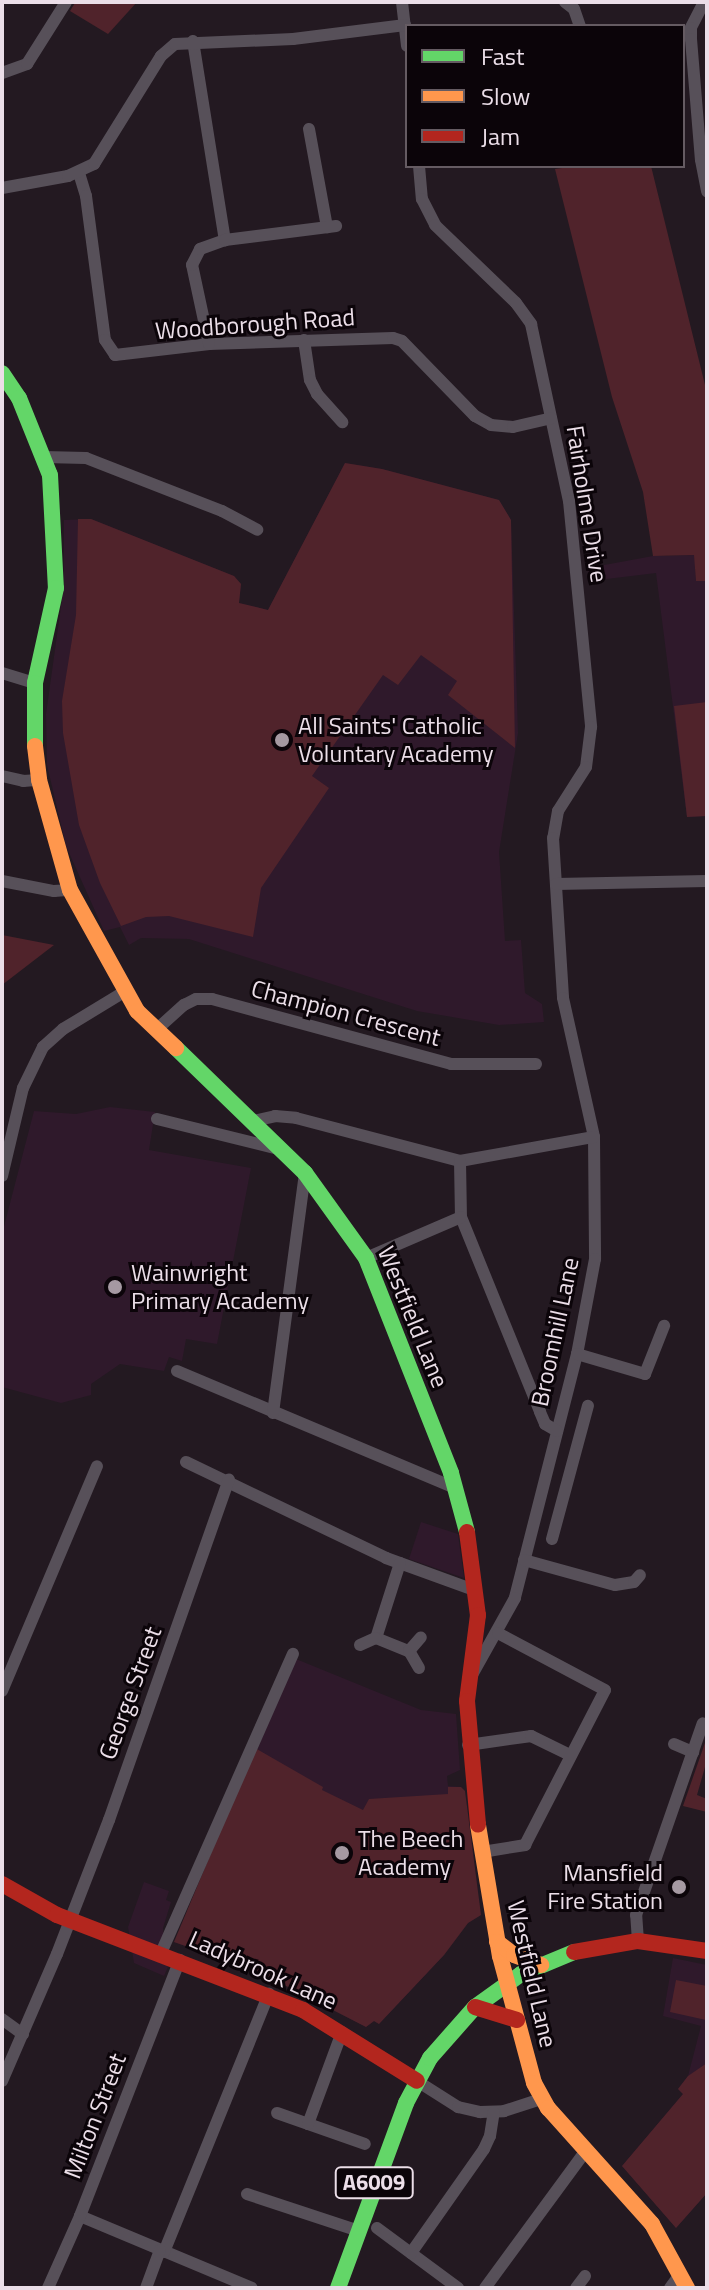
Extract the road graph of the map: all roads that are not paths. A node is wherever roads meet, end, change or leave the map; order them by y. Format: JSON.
{"nodes":[{"id":1,"x":66,"y":2,"type":"edge"},
{"id":2,"x":402,"y":2,"type":"edge"},
{"id":3,"x":565,"y":2,"type":"edge"},
{"id":4,"x":704,"y":2,"type":"edge"},
{"id":5,"x":579,"y":24,"type":"edge"},
{"id":6,"x":405,"y":25,"type":"joint"},
{"id":7,"x":193,"y":41,"type":"junction"},
{"id":8,"x":2,"y":73,"type":"edge"},
{"id":9,"x":309,"y":129,"type":"dead end"},
{"id":10,"x":419,"y":168,"type":"edge"},
{"id":11,"x":79,"y":173,"type":"junction"},
{"id":12,"x":2,"y":188,"type":"edge"},
{"id":13,"x":707,"y":191,"type":"edge"},
{"id":14,"x":225,"y":240,"type":"junction"},
{"id":15,"x":304,"y":340,"type":"junction"},
{"id":16,"x":209,"y":344,"type":"junction"},
{"id":17,"x":2,"y":373,"type":"edge"},
{"id":18,"x":551,"y":418,"type":"junction"},
{"id":19,"x":342,"y":422,"type":"dead end"},
{"id":20,"x":44,"y":457,"type":"junction"},
{"id":21,"x":257,"y":530,"type":"dead end"},
{"id":22,"x":2,"y":673,"type":"edge"},
{"id":23,"x":35,"y":683,"type":"junction"},
{"id":24,"x":2,"y":776,"type":"edge"},
{"id":25,"x":39,"y":780,"type":"junction"},
{"id":26,"x":2,"y":881,"type":"edge"},
{"id":27,"x":707,"y":881,"type":"edge"},
{"id":28,"x":556,"y":884,"type":"junction"},
{"id":29,"x":70,"y":890,"type":"junction"},
{"id":30,"x":124,"y":992,"type":"junction"},
{"id":31,"x":156,"y":1030,"type":"junction"},
{"id":32,"x":536,"y":1064,"type":"dead end"},
{"id":33,"x":157,"y":1119,"type":"dead end"},
{"id":34,"x":254,"y":1121,"type":"junction"},
{"id":35,"x":594,"y":1137,"type":"junction"},
{"id":36,"x":283,"y":1150,"type":"junction"},
{"id":37,"x":460,"y":1161,"type":"junction"},
{"id":38,"x":3,"y":1170,"type":"edge"},
{"id":39,"x":305,"y":1173,"type":"junction"},
{"id":40,"x":461,"y":1217,"type":"junction"},
{"id":41,"x":366,"y":1258,"type":"junction"},
{"id":42,"x":664,"y":1326,"type":"dead end"},
{"id":43,"x":577,"y":1354,"type":"junction"},
{"id":44,"x":177,"y":1371,"type":"dead end"},
{"id":45,"x":588,"y":1406,"type":"dead end"},
{"id":46,"x":273,"y":1413,"type":"junction"},
{"id":47,"x":561,"y":1416,"type":"junction"},
{"id":48,"x":584,"y":1422,"type":"junction"},
{"id":49,"x":557,"y":1431,"type":"junction"},
{"id":50,"x":186,"y":1462,"type":"dead end"},
{"id":51,"x":97,"y":1466,"type":"dead end"},
{"id":52,"x":229,"y":1480,"type":"junction"},
{"id":53,"x":456,"y":1488,"type":"junction"},
{"id":54,"x":540,"y":1497,"type":"junction"},
{"id":55,"x":561,"y":1503,"type":"junction"},
{"id":56,"x":552,"y":1539,"type":"dead end"},
{"id":57,"x":524,"y":1560,"type":"junction"},
{"id":58,"x":400,"y":1563,"type":"junction"},
{"id":59,"x":640,"y":1575,"type":"dead end"},
{"id":60,"x":474,"y":1590,"type":"junction"},
{"id":61,"x":478,"y":1615,"type":"junction"},
{"id":62,"x":505,"y":1620,"type":"junction"},
{"id":63,"x":498,"y":1633,"type":"junction"},
{"id":64,"x":421,"y":1637,"type":"dead end"},
{"id":65,"x":376,"y":1638,"type":"junction"},
{"id":66,"x":360,"y":1645,"type":"dead end"},
{"id":67,"x":409,"y":1651,"type":"junction"},
{"id":68,"x":293,"y":1654,"type":"dead end"},
{"id":69,"x":419,"y":1668,"type":"dead end"},
{"id":70,"x":470,"y":1678,"type":"junction"},
{"id":71,"x":2,"y":1691,"type":"edge"},
{"id":72,"x":703,"y":1723,"type":"dead end"},
{"id":73,"x":674,"y":1744,"type":"dead end"},
{"id":74,"x":468,"y":1745,"type":"junction"},
{"id":75,"x":693,"y":1752,"type":"junction"},
{"id":76,"x":570,"y":1755,"type":"junction"},
{"id":77,"x":482,"y":1852,"type":"junction"},
{"id":78,"x":2,"y":1884,"type":"edge"},
{"id":79,"x":71,"y":1920,"type":"junction"},
{"id":80,"x":638,"y":1941,"type":"junction"},
{"id":81,"x":497,"y":1942,"type":"junction"},
{"id":82,"x":707,"y":1951,"type":"edge"},
{"id":83,"x":161,"y":1953,"type":"junction"},
{"id":84,"x":180,"y":1960,"type":"junction"},
{"id":85,"x":541,"y":1965,"type":"junction"},
{"id":86,"x":507,"y":1982,"type":"junction"},
{"id":87,"x":269,"y":1993,"type":"junction"},
{"id":88,"x":475,"y":2007,"type":"junction"},
{"id":89,"x":2,"y":2019,"type":"edge"},
{"id":90,"x":517,"y":2020,"type":"junction"},
{"id":91,"x":342,"y":2032,"type":"junction"},
{"id":92,"x":23,"y":2034,"type":"junction"},
{"id":93,"x":2,"y":2081,"type":"edge"},
{"id":94,"x":417,"y":2081,"type":"junction"},
{"id":95,"x":541,"y":2099,"type":"junction"},
{"id":96,"x":494,"y":2112,"type":"junction"},
{"id":97,"x":277,"y":2113,"type":"dead end"},
{"id":98,"x":308,"y":2124,"type":"junction"},
{"id":99,"x":365,"y":2144,"type":"dead end"},
{"id":100,"x":587,"y":2149,"type":"junction"},
{"id":101,"x":247,"y":2194,"type":"dead end"},
{"id":102,"x":80,"y":2216,"type":"junction"},
{"id":103,"x":377,"y":2228,"type":"dead end"},
{"id":104,"x":359,"y":2231,"type":"junction"},
{"id":105,"x":162,"y":2251,"type":"junction"},
{"id":106,"x":411,"y":2253,"type":"junction"},
{"id":107,"x":585,"y":2276,"type":"dead end"},
{"id":108,"x":679,"y":2283,"type":"edge"},
{"id":109,"x":244,"y":2286,"type":"edge"},
{"id":110,"x":48,"y":2288,"type":"edge"},
{"id":111,"x":146,"y":2288,"type":"edge"},
{"id":112,"x":338,"y":2288,"type":"edge"},
{"id":113,"x":458,"y":2288,"type":"edge"},
{"id":114,"x":485,"y":2288,"type":"edge"},
{"id":115,"x":576,"y":2288,"type":"edge"}],
"edges":[{"from":1,"to":8,"type":"street"},
{"from":2,"to":6,"type":"street"},
{"from":3,"to":5,"type":"street"},
{"from":4,"to":13,"type":"street"},
{"from":6,"to":7,"type":"street"},
{"from":7,"to":11,"type":"street"},
{"from":7,"to":14,"type":"street"},
{"from":9,"to":14,"type":"street"},
{"from":10,"to":18,"type":"street","name":"Fairholme Drive"},
{"from":11,"to":12,"type":"street"},
{"from":11,"to":16,"type":"street","name":"Woodborough Road"},
{"from":14,"to":16,"type":"street"},
{"from":15,"to":16,"type":"street","name":"Woodborough Road"},
{"from":15,"to":18,"type":"street","name":"Woodborough Road"},
{"from":15,"to":19,"type":"street"},
{"from":17,"to":20,"type":"main road","name":"Westfield Lane"},
{"from":18,"to":28,"type":"street","name":"Fairholme Drive"},
{"from":20,"to":21,"type":"street"},
{"from":20,"to":23,"type":"main road","name":"Westfield Lane"},
{"from":22,"to":23,"type":"street"},
{"from":23,"to":25,"type":"main road","name":"Westfield Lane"},
{"from":24,"to":25,"type":"street"},
{"from":25,"to":29,"type":"main road","name":"Westfield Lane"},
{"from":26,"to":29,"type":"street"},
{"from":27,"to":28,"type":"street"},
{"from":28,"to":35,"type":"street","name":"Broomhill Lane"},
{"from":29,"to":30,"type":"main road","name":"Westfield Lane"},
{"from":30,"to":31,"type":"main road","name":"Westfield Lane"},
{"from":30,"to":38,"type":"street"},
{"from":31,"to":32,"type":"street","name":"Champion Crescent"},
{"from":31,"to":34,"type":"main road","name":"Westfield Lane"},
{"from":33,"to":36,"type":"street"},
{"from":34,"to":36,"type":"main road","name":"Westfield Lane"},
{"from":34,"to":37,"type":"street"},
{"from":35,"to":37,"type":"street"},
{"from":35,"to":43,"type":"street","name":"Broomhill Lane"},
{"from":36,"to":39,"type":"main road","name":"Westfield Lane"},
{"from":37,"to":40,"type":"street"},
{"from":39,"to":41,"type":"main road","name":"Westfield Lane"},
{"from":39,"to":46,"type":"street"},
{"from":40,"to":41,"type":"street"},
{"from":40,"to":49,"type":"street"},
{"from":41,"to":53,"type":"main road","name":"Westfield Lane"},
{"from":42,"to":43,"type":"street"},
{"from":43,"to":47,"type":"street","name":"Broomhill Lane"},
{"from":44,"to":46,"type":"street"},
{"from":45,"to":48,"type":"street"},
{"from":46,"to":53,"type":"street"},
{"from":47,"to":48,"type":"street"},
{"from":47,"to":49,"type":"street","name":"Broomhill Lane"},
{"from":48,"to":55,"type":"street"},
{"from":49,"to":54,"type":"street","name":"Broomhill Lane"},
{"from":50,"to":52,"type":"street"},
{"from":51,"to":71,"type":"street"},
{"from":52,"to":58,"type":"street"},
{"from":52,"to":79,"type":"street","name":"George Street"},
{"from":53,"to":60,"type":"main road","name":"Westfield Lane"},
{"from":54,"to":55,"type":"street"},
{"from":54,"to":57,"type":"street","name":"Broomhill Lane"},
{"from":55,"to":56,"type":"street"},
{"from":57,"to":59,"type":"street"},
{"from":57,"to":62,"type":"street","name":"Broomhill Lane"},
{"from":58,"to":60,"type":"street"},
{"from":58,"to":65,"type":"street"},
{"from":60,"to":61,"type":"main road","name":"Westfield Lane"},
{"from":61,"to":62,"type":"street"},
{"from":61,"to":70,"type":"main road","name":"Westfield Lane"},
{"from":62,"to":63,"type":"street","name":"Broomhill Lane"},
{"from":63,"to":70,"type":"street","name":"Broomhill Lane"},
{"from":63,"to":76,"type":"street"},
{"from":64,"to":67,"type":"street"},
{"from":65,"to":66,"type":"street"},
{"from":65,"to":67,"type":"street"},
{"from":67,"to":69,"type":"street"},
{"from":68,"to":83,"type":"street"},
{"from":70,"to":74,"type":"main road","name":"Westfield Lane"},
{"from":72,"to":75,"type":"street"},
{"from":73,"to":75,"type":"street"},
{"from":74,"to":76,"type":"street"},
{"from":74,"to":77,"type":"main road","name":"Westfield Lane"},
{"from":75,"to":80,"type":"street"},
{"from":76,"to":77,"type":"street"},
{"from":77,"to":81,"type":"main road","name":"Westfield Lane"},
{"from":78,"to":79,"type":"main road","name":"Ladybrook Lane"},
{"from":79,"to":83,"type":"main road","name":"Ladybrook Lane"},
{"from":79,"to":92,"type":"street","name":"George Street"},
{"from":80,"to":82,"type":"main road","number":"A6009"},
{"from":80,"to":85,"type":"main road","number":"A6009"},
{"from":81,"to":85,"type":"main road"},
{"from":81,"to":86,"type":"main road","name":"Westfield Lane"},
{"from":83,"to":84,"type":"main road","name":"Ladybrook Lane"},
{"from":84,"to":87,"type":"main road","name":"Ladybrook Lane"},
{"from":84,"to":102,"type":"street","name":"Milton Street"},
{"from":85,"to":86,"type":"main road","number":"A6009"},
{"from":86,"to":88,"type":"main road","number":"A6009"},
{"from":86,"to":90,"type":"main road","name":"Westfield Lane"},
{"from":87,"to":91,"type":"main road","name":"Ladybrook Lane"},
{"from":87,"to":105,"type":"street"},
{"from":88,"to":90,"type":"main road"},
{"from":88,"to":94,"type":"main road","number":"A6009"},
{"from":89,"to":92,"type":"street"},
{"from":90,"to":95,"type":"main road","name":"Westfield Lane"},
{"from":91,"to":94,"type":"main road","name":"Ladybrook Lane"},
{"from":91,"to":98,"type":"street"},
{"from":92,"to":93,"type":"street","name":"George Street"},
{"from":94,"to":96,"type":"street","name":"Ladybrook Lane"},
{"from":94,"to":104,"type":"main road","number":"A6009"},
{"from":95,"to":96,"type":"street","name":"Ladybrook Lane"},
{"from":95,"to":100,"type":"main road","name":"Westfield Lane"},
{"from":96,"to":106,"type":"street"},
{"from":97,"to":98,"type":"street"},
{"from":98,"to":99,"type":"street"},
{"from":100,"to":108,"type":"main road","name":"Westfield Lane"},
{"from":100,"to":114,"type":"street"},
{"from":101,"to":104,"type":"street"},
{"from":102,"to":105,"type":"street"},
{"from":102,"to":110,"type":"street","name":"Milton Street"},
{"from":103,"to":106,"type":"street"},
{"from":104,"to":112,"type":"main road","number":"A6009"},
{"from":105,"to":109,"type":"street"},
{"from":105,"to":111,"type":"street"},
{"from":106,"to":113,"type":"street"},
{"from":107,"to":115,"type":"street"}]}
